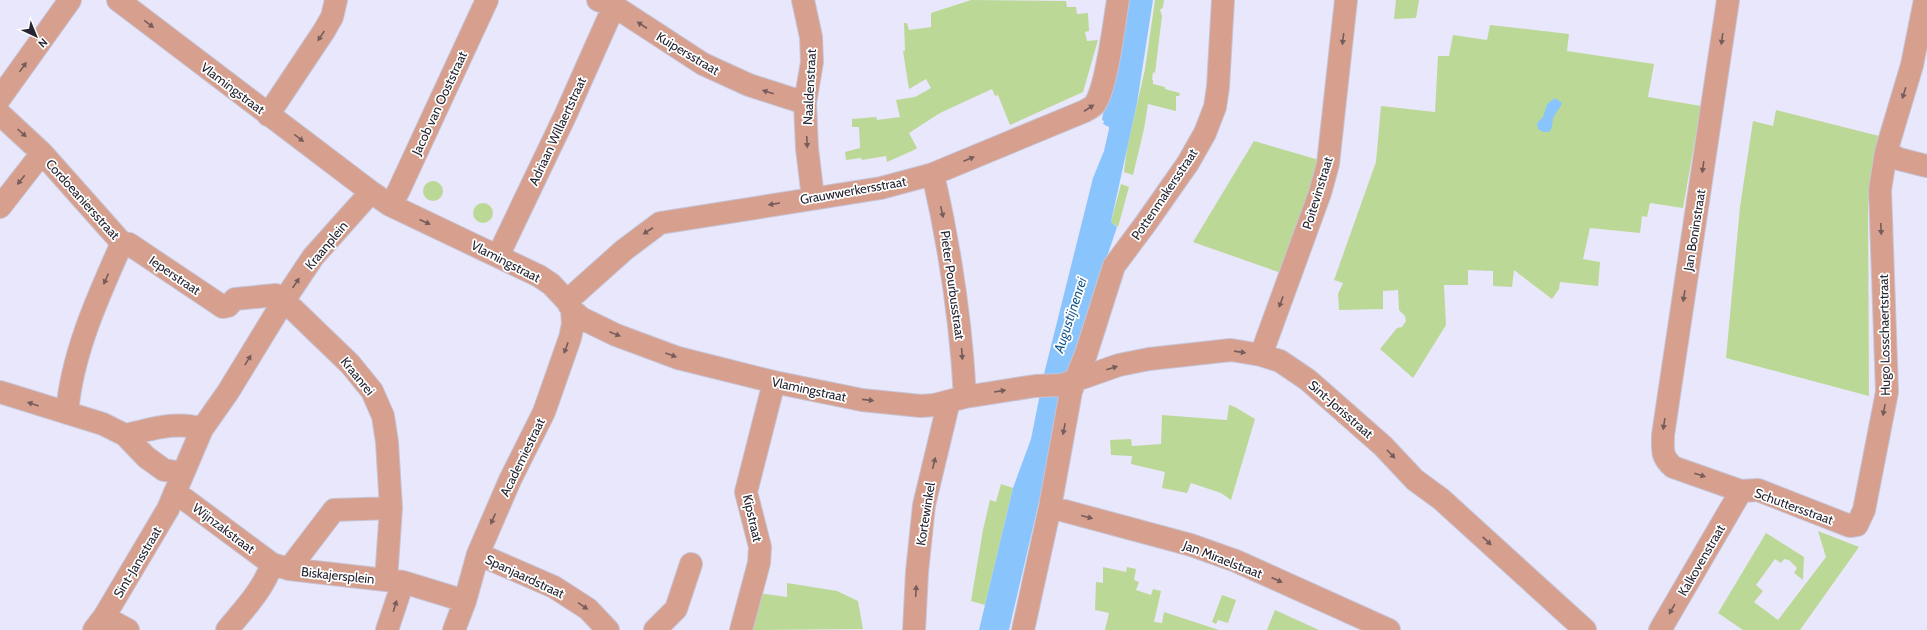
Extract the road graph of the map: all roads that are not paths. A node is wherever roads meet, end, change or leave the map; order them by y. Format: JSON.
{"nodes":[{"id":1,"x":70,"y":0,"type":"edge"},
{"id":2,"x":118,"y":0,"type":"edge"},
{"id":3,"x":336,"y":0,"type":"edge"},
{"id":4,"x":487,"y":0,"type":"edge"},
{"id":5,"x":803,"y":0,"type":"edge"},
{"id":6,"x":1118,"y":0,"type":"edge"},
{"id":7,"x":1223,"y":0,"type":"edge"},
{"id":8,"x":1346,"y":0,"type":"edge"},
{"id":9,"x":1728,"y":0,"type":"edge"},
{"id":10,"x":1925,"y":0,"type":"edge"},
{"id":11,"x":606,"y":3,"type":"edge"},
{"id":12,"x":0,"y":98,"type":"edge"},
{"id":13,"x":806,"y":103,"type":"junction"},
{"id":14,"x":0,"y":114,"type":"edge"},
{"id":15,"x":268,"y":115,"type":"junction"},
{"id":16,"x":1886,"y":152,"type":"junction"},
{"id":17,"x":42,"y":153,"type":"junction"},
{"id":18,"x":1927,"y":166,"type":"edge"},
{"id":19,"x":933,"y":174,"type":"junction"},
{"id":20,"x":370,"y":192,"type":"junction"},
{"id":21,"x":813,"y":198,"type":"junction"},
{"id":22,"x":390,"y":205,"type":"junction"},
{"id":23,"x":0,"y":207,"type":"edge"},
{"id":24,"x":122,"y":243,"type":"junction"},
{"id":25,"x":498,"y":256,"type":"junction"},
{"id":26,"x":289,"y":305,"type":"junction"},
{"id":27,"x":569,"y":306,"type":"junction"},
{"id":28,"x":1261,"y":355,"type":"junction"},
{"id":29,"x":774,"y":382,"type":"junction"},
{"id":30,"x":1069,"y":383,"type":"junction"},
{"id":31,"x":1035,"y":386,"type":"joint"},
{"id":32,"x":0,"y":392,"type":"edge"},
{"id":33,"x":228,"y":392,"type":"joint"},
{"id":34,"x":957,"y":399,"type":"junction"},
{"id":35,"x":67,"y":413,"type":"junction"},
{"id":36,"x":202,"y":429,"type":"junction"},
{"id":37,"x":124,"y":434,"type":"junction"},
{"id":38,"x":1665,"y":459,"type":"joint"},
{"id":39,"x":179,"y":483,"type":"junction"},
{"id":40,"x":1741,"y":491,"type":"junction"},
{"id":41,"x":1050,"y":507,"type":"junction"},
{"id":42,"x":391,"y":508,"type":"junction"},
{"id":43,"x":1857,"y":525,"type":"joint"},
{"id":44,"x":478,"y":554,"type":"junction"},
{"id":45,"x":691,"y":564,"type":"dead end"},
{"id":46,"x":280,"y":567,"type":"junction"},
{"id":47,"x":395,"y":581,"type":"junction"},
{"id":48,"x":465,"y":601,"type":"junction"},
{"id":49,"x":99,"y":624,"type":"edge"},
{"id":50,"x":128,"y":630,"type":"edge"},
{"id":51,"x":227,"y":630,"type":"edge"},
{"id":52,"x":386,"y":630,"type":"edge"},
{"id":53,"x":454,"y":630,"type":"edge"},
{"id":54,"x":608,"y":630,"type":"edge"},
{"id":55,"x":655,"y":630,"type":"edge"},
{"id":56,"x":741,"y":630,"type":"edge"},
{"id":57,"x":914,"y":630,"type":"edge"},
{"id":58,"x":1023,"y":630,"type":"edge"},
{"id":59,"x":1389,"y":630,"type":"edge"},
{"id":60,"x":1585,"y":630,"type":"edge"},
{"id":61,"x":1660,"y":630,"type":"edge"}],
"edges":[{"from":12,"to":1,"type":"street","one_way":true},
{"from":2,"to":15,"type":"street","name":"Vlamingstraat","one_way":true},
{"from":3,"to":15,"type":"street","one_way":true},
{"from":4,"to":22,"type":"street","name":"Jacob van Ooststraat"},
{"from":5,"to":13,"type":"street","name":"Naaldenstraat"},
{"from":19,"to":6,"type":"street","name":"Grauwwerkersstraat","one_way":true},
{"from":7,"to":30,"type":"street","name":"Pottenmakersstraat"},
{"from":8,"to":28,"type":"street","name":"Poitevinstraat","one_way":true},
{"from":9,"to":38,"type":"street","name":"Jan Boninstraat","one_way":true},
{"from":10,"to":16,"type":"street","name":"Hugo Losschaertstraat","one_way":true},
{"from":13,"to":11,"type":"street","name":"Kuipersstraat","one_way":true},
{"from":11,"to":25,"type":"street","name":"Adriaan Willaertstraat"},
{"from":13,"to":21,"type":"street","name":"Naaldenstraat","one_way":true},
{"from":14,"to":17,"type":"street","name":"Cordoeaniersstraat","one_way":true},
{"from":15,"to":20,"type":"street","name":"Vlamingstraat","one_way":true},
{"from":16,"to":18,"type":"street"},
{"from":16,"to":43,"type":"street","name":"Hugo Losschaertstraat","one_way":true},
{"from":17,"to":23,"type":"street","one_way":true},
{"from":17,"to":24,"type":"street","name":"Cordoeaniersstraat"},
{"from":19,"to":21,"type":"street","name":"Grauwwerkersstraat"},
{"from":19,"to":34,"type":"street","name":"Pieter Pourbusstraat","one_way":true},
{"from":20,"to":22,"type":"street","name":"Vlamingstraat"},
{"from":26,"to":20,"type":"street","name":"Kraanplein","one_way":true},
{"from":21,"to":27,"type":"street","name":"Grauwwerkersstraat","one_way":true},
{"from":22,"to":25,"type":"street","name":"Vlamingstraat","one_way":true},
{"from":24,"to":26,"type":"street","name":"Ieperstraat"},
{"from":24,"to":35,"type":"street","name":"Cordoeaniersstraat","one_way":true},
{"from":25,"to":27,"type":"street","name":"Vlamingstraat"},
{"from":33,"to":26,"type":"street","name":"Kraanplein","one_way":true},
{"from":26,"to":42,"type":"street","name":"Kraanrei"},
{"from":27,"to":29,"type":"street","name":"Vlamingstraat","one_way":true},
{"from":27,"to":44,"type":"street","name":"Academiestraat","one_way":true},
{"from":30,"to":28,"type":"street","name":"Sint-Jorisstraat","one_way":true},
{"from":28,"to":60,"type":"street","name":"Sint-Jorisstraat","one_way":true},
{"from":29,"to":34,"type":"street","name":"Vlamingstraat","one_way":true},
{"from":29,"to":56,"type":"street","name":"Kipstraat"},
{"from":30,"to":31,"type":"street","name":"Sint-Jorisstraat"},
{"from":30,"to":41,"type":"street","one_way":true},
{"from":34,"to":31,"type":"street","name":"Vlamingstraat","one_way":true},
{"from":35,"to":32,"type":"street","one_way":true},
{"from":33,"to":36,"type":"street","name":"Sint-Jansstraat"},
{"from":57,"to":34,"type":"street","name":"Kortewinkel","one_way":true},
{"from":35,"to":37,"type":"street"},
{"from":36,"to":37,"type":"street"},
{"from":36,"to":39,"type":"street","name":"Sint-Jansstraat"},
{"from":37,"to":39,"type":"street"},
{"from":38,"to":40,"type":"street","name":"Schuttersstraat","one_way":true},
{"from":39,"to":46,"type":"street","name":"Wijnzakstraat"},
{"from":39,"to":49,"type":"street","name":"Sint-Jansstraat"},
{"from":40,"to":43,"type":"street","name":"Schuttersstraat"},
{"from":40,"to":61,"type":"street","name":"Kalkovenstraat","one_way":true},
{"from":41,"to":58,"type":"street"},
{"from":41,"to":59,"type":"street","name":"Jan Miraelstraat","one_way":true},
{"from":42,"to":46,"type":"street","name":"Biskajersplein"},
{"from":42,"to":47,"type":"street","name":"Biskajersplein"},
{"from":44,"to":48,"type":"street","name":"Academiestraat"},
{"from":44,"to":54,"type":"street","name":"Spanjaardstraat","one_way":true},
{"from":45,"to":55,"type":"street"},
{"from":46,"to":47,"type":"street","name":"Biskajersplein"},
{"from":46,"to":51,"type":"street"},
{"from":47,"to":48,"type":"street"},
{"from":52,"to":47,"type":"street","one_way":true},
{"from":48,"to":53,"type":"street","name":"Academiestraat"},
{"from":49,"to":50,"type":"street"}]}
